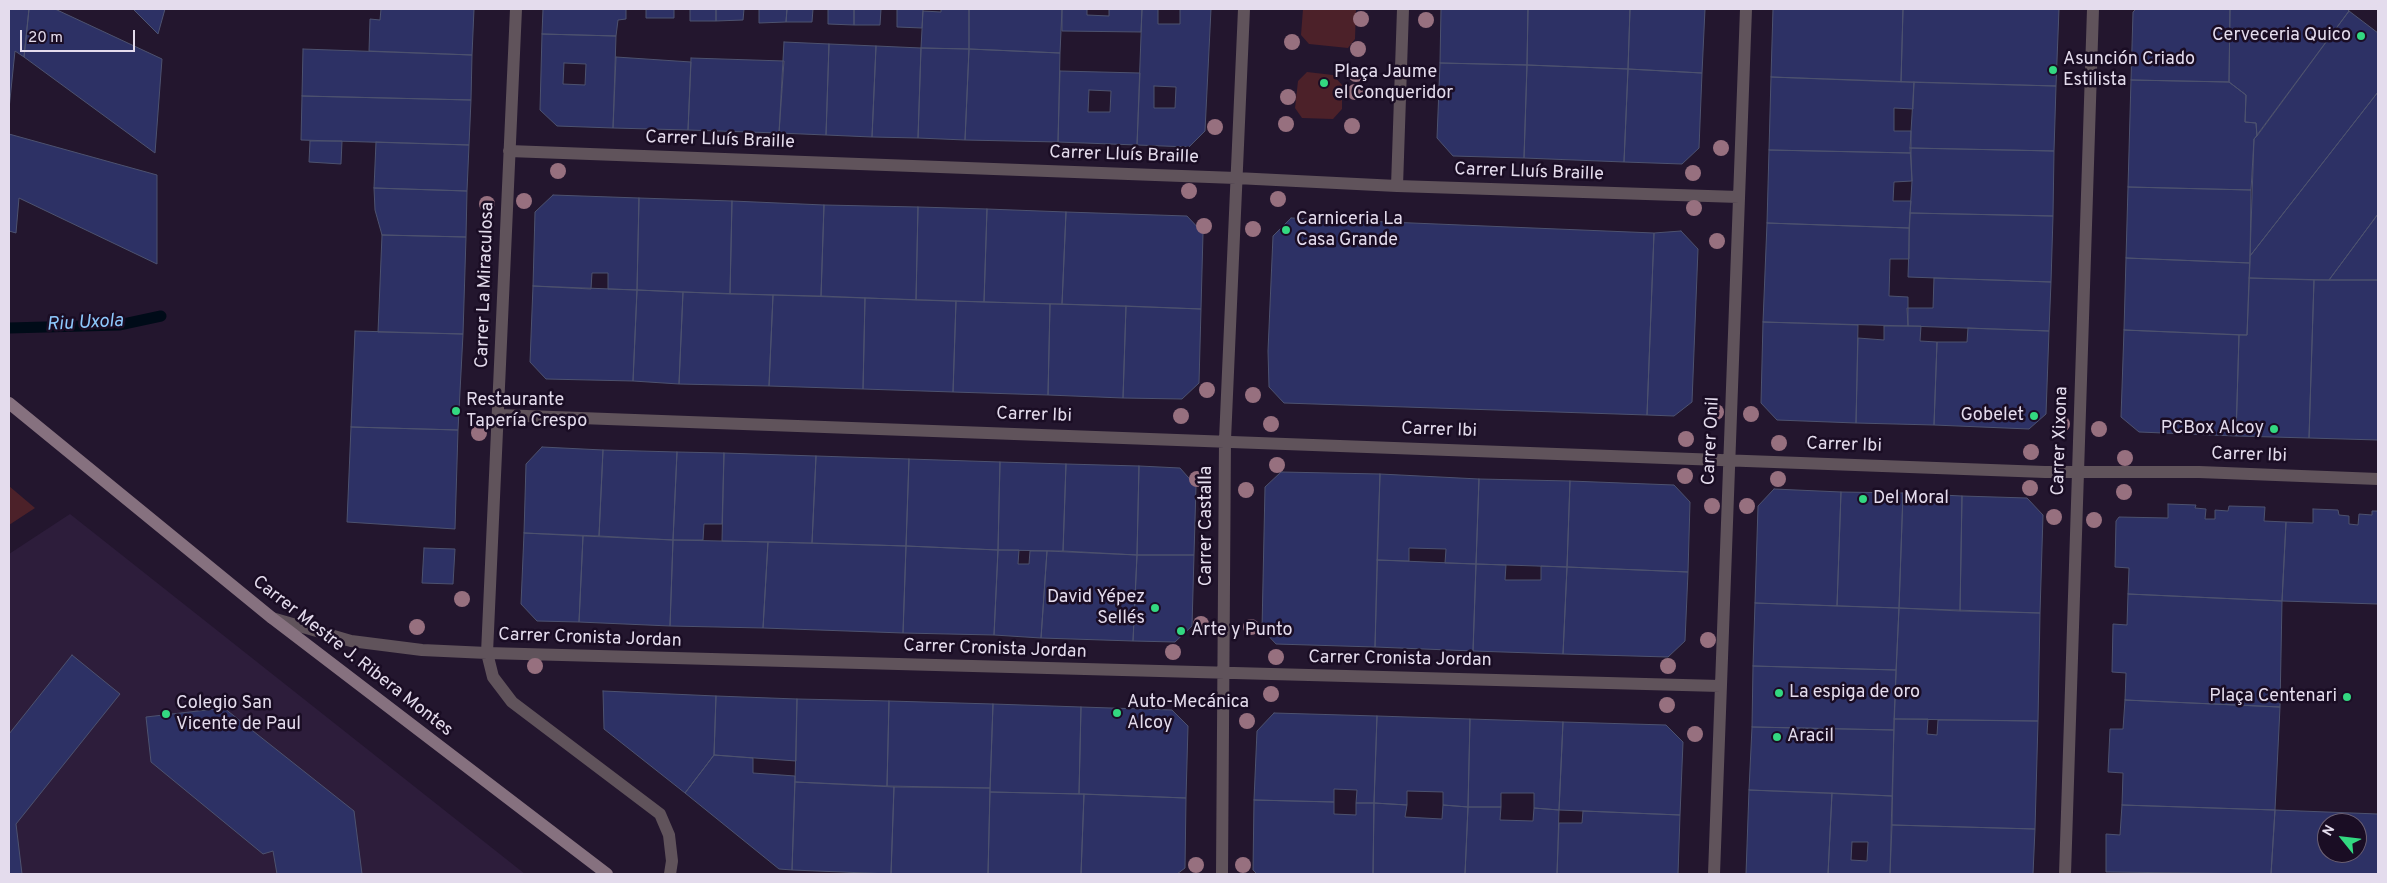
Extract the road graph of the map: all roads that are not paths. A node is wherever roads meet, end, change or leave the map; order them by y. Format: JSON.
{"nodes":[{"id":1,"x":516,"y":9,"type":"edge"},
{"id":2,"x":1244,"y":9,"type":"edge"},
{"id":3,"x":1402,"y":9,"type":"edge"},
{"id":4,"x":1746,"y":9,"type":"edge"},
{"id":5,"x":2093,"y":9,"type":"edge"},
{"id":6,"x":509,"y":151,"type":"junction"},
{"id":7,"x":1236,"y":178,"type":"junction"},
{"id":8,"x":1397,"y":186,"type":"junction"},
{"id":9,"x":1739,"y":197,"type":"junction"},
{"id":10,"x":9,"y":403,"type":"edge"},
{"id":11,"x":499,"y":415,"type":"junction"},
{"id":12,"x":1225,"y":440,"type":"junction"},
{"id":13,"x":1729,"y":459,"type":"junction"},
{"id":14,"x":2078,"y":472,"type":"junction"},
{"id":15,"x":2378,"y":479,"type":"edge"},
{"id":16,"x":272,"y":618,"type":"junction"},
{"id":17,"x":488,"y":653,"type":"junction"},
{"id":18,"x":1223,"y":673,"type":"junction"},
{"id":19,"x":1720,"y":686,"type":"junction"},
{"id":20,"x":607,"y":874,"type":"edge"},
{"id":21,"x":670,"y":874,"type":"edge"},
{"id":22,"x":1222,"y":874,"type":"edge"},
{"id":23,"x":1714,"y":874,"type":"edge"},
{"id":24,"x":2065,"y":874,"type":"edge"}],
"edges":[{"from":1,"to":6,"type":"street","name":"Carrer La Miraculosa"},
{"from":2,"to":7,"type":"street"},
{"from":3,"to":8,"type":"street"},
{"from":4,"to":9,"type":"street","name":"Carrer Onil"},
{"from":5,"to":14,"type":"street","name":"Carrer Xixona"},
{"from":6,"to":7,"type":"street","name":"Carrer Lluís Braille"},
{"from":6,"to":11,"type":"street","name":"Carrer La Miraculosa"},
{"from":7,"to":8,"type":"street","name":"Carrer Lluís Braille"},
{"from":7,"to":12,"type":"street","name":"Carrer Castalla"},
{"from":8,"to":9,"type":"street","name":"Carrer Lluís Braille"},
{"from":9,"to":13,"type":"street","name":"Carrer Onil"},
{"from":10,"to":16,"type":"street","name":"Carrer Mestre J. Ribera Montes"},
{"from":11,"to":12,"type":"street","name":"Carrer Ibi"},
{"from":11,"to":17,"type":"street","name":"Carrer La Miraculosa"},
{"from":12,"to":13,"type":"street","name":"Carrer Ibi"},
{"from":12,"to":18,"type":"street","name":"Carrer Castalla"},
{"from":13,"to":14,"type":"street","name":"Carrer Ibi"},
{"from":13,"to":19,"type":"street","name":"Carrer Onil"},
{"from":14,"to":15,"type":"street","name":"Carrer Ibi"},
{"from":14,"to":24,"type":"street","name":"Carrer Xixona"},
{"from":16,"to":17,"type":"street","name":"Carrer Cronista Jordan"},
{"from":16,"to":20,"type":"street","name":"Carrer Mestre J. Ribera Montes"},
{"from":17,"to":18,"type":"street","name":"Carrer Cronista Jordan"},
{"from":17,"to":21,"type":"street"},
{"from":18,"to":19,"type":"street","name":"Carrer Cronista Jordan"},
{"from":18,"to":22,"type":"street","name":"Carrer Castalla"},
{"from":19,"to":23,"type":"street","name":"Carrer Onil"}]}
